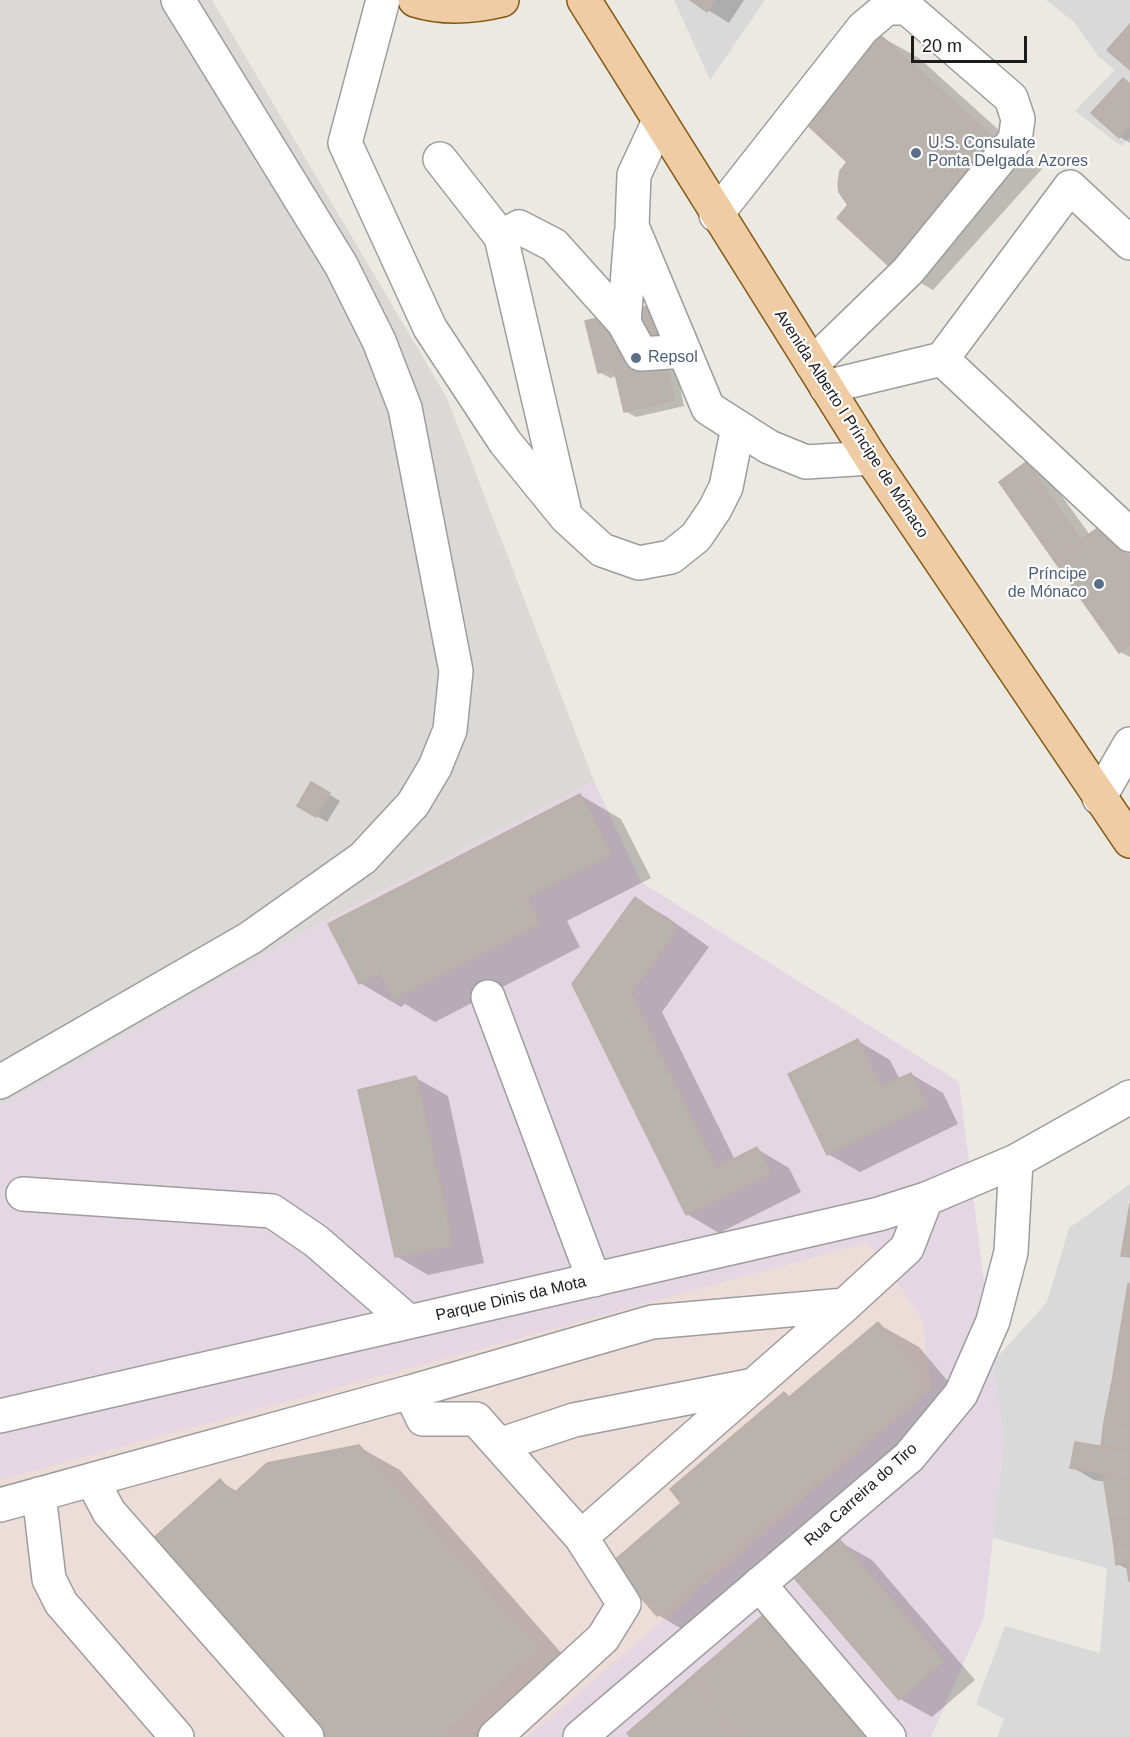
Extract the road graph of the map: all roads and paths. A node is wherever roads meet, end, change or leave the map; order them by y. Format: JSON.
{"nodes":[{"id":1,"x":178,"y":0,"type":"edge"},
{"id":2,"x":383,"y":0,"type":"edge"},
{"id":3,"x":415,"y":0,"type":"edge"},
{"id":4,"x":502,"y":0,"type":"edge"},
{"id":5,"x":584,"y":0,"type":"edge"},
{"id":6,"x":659,"y":121,"type":"junction"},
{"id":7,"x":440,"y":159,"type":"dead end"},
{"id":8,"x":716,"y":215,"type":"junction"},
{"id":9,"x":632,"y":226,"type":"junction"},
{"id":10,"x":501,"y":237,"type":"junction"},
{"id":11,"x":1130,"y":243,"type":"edge"},
{"id":12,"x":624,"y":323,"type":"junction"},
{"id":13,"x":684,"y":351,"type":"junction"},
{"id":14,"x":942,"y":359,"type":"junction"},
{"id":15,"x":819,"y":376,"type":"junction"},
{"id":16,"x":738,"y":427,"type":"junction"},
{"id":17,"x":871,"y":458,"type":"junction"},
{"id":18,"x":566,"y":517,"type":"junction"},
{"id":19,"x":1130,"y":535,"type":"edge"},
{"id":20,"x":1130,"y":744,"type":"edge"},
{"id":21,"x":1099,"y":798,"type":"junction"},
{"id":22,"x":1130,"y":841,"type":"edge"},
{"id":23,"x":488,"y":997,"type":"dead end"},
{"id":24,"x":0,"y":1082,"type":"edge"},
{"id":25,"x":1130,"y":1097,"type":"edge"},
{"id":26,"x":1016,"y":1161,"type":"junction"},
{"id":27,"x":23,"y":1194,"type":"dead end"},
{"id":28,"x":926,"y":1199,"type":"junction"},
{"id":29,"x":594,"y":1280,"type":"junction"},
{"id":30,"x":845,"y":1305,"type":"junction"},
{"id":31,"x":410,"y":1322,"type":"junction"},
{"id":32,"x":754,"y":1385,"type":"junction"},
{"id":33,"x":410,"y":1392,"type":"junction"},
{"id":34,"x":0,"y":1416,"type":"edge"},
{"id":35,"x":499,"y":1445,"type":"junction"},
{"id":36,"x":92,"y":1480,"type":"junction"},
{"id":37,"x":39,"y":1494,"type":"junction"},
{"id":38,"x":0,"y":1505,"type":"edge"},
{"id":39,"x":581,"y":1537,"type":"junction"},
{"id":40,"x":759,"y":1584,"type":"junction"},
{"id":41,"x":177,"y":1737,"type":"edge"},
{"id":42,"x":307,"y":1737,"type":"edge"},
{"id":43,"x":495,"y":1737,"type":"edge"},
{"id":44,"x":580,"y":1737,"type":"edge"},
{"id":45,"x":889,"y":1737,"type":"edge"}],
"edges":[{"from":1,"to":24,"type":"street"},
{"from":2,"to":18,"type":"street"},
{"from":3,"to":4,"type":"main road"},
{"from":5,"to":6,"type":"main road","name":"Avenida Alberto I Príncipe de Mónaco"},
{"from":6,"to":8,"type":"main road","name":"Avenida Alberto I Príncipe de Mónaco"},
{"from":6,"to":9,"type":"street"},
{"from":7,"to":10,"type":"street"},
{"from":8,"to":15,"type":"main road","name":"Avenida Alberto I Príncipe de Mónaco"},
{"from":8,"to":15,"type":"street"},
{"from":9,"to":12,"type":"street"},
{"from":9,"to":13,"type":"street"},
{"from":10,"to":12,"type":"street"},
{"from":10,"to":18,"type":"street"},
{"from":11,"to":14,"type":"street"},
{"from":12,"to":13,"type":"street"},
{"from":13,"to":16,"type":"street"},
{"from":14,"to":15,"type":"street"},
{"from":14,"to":19,"type":"street"},
{"from":15,"to":17,"type":"main road","name":"Avenida Alberto I Príncipe de Mónaco"},
{"from":16,"to":17,"type":"street"},
{"from":16,"to":18,"type":"street"},
{"from":17,"to":21,"type":"main road","name":"Avenida Alberto I Príncipe de Mónaco"},
{"from":20,"to":21,"type":"street"},
{"from":21,"to":22,"type":"main road","name":"Avenida Alberto I Príncipe de Mónaco"},
{"from":23,"to":29,"type":"street"},
{"from":25,"to":26,"type":"street"},
{"from":26,"to":28,"type":"street","name":"Parque Dinis da Mota"},
{"from":26,"to":40,"type":"street","name":"Rua Carreira do Tiro"},
{"from":27,"to":31,"type":"street"},
{"from":28,"to":29,"type":"street","name":"Parque Dinis da Mota"},
{"from":28,"to":30,"type":"street"},
{"from":29,"to":31,"type":"street","name":"Parque Dinis da Mota"},
{"from":30,"to":32,"type":"street"},
{"from":30,"to":33,"type":"street"},
{"from":31,"to":34,"type":"street","name":"Parque Dinis da Mota"},
{"from":32,"to":35,"type":"street"},
{"from":32,"to":39,"type":"street"},
{"from":33,"to":35,"type":"street"},
{"from":33,"to":36,"type":"street"},
{"from":35,"to":39,"type":"street"},
{"from":36,"to":37,"type":"street"},
{"from":36,"to":42,"type":"street"},
{"from":37,"to":38,"type":"street"},
{"from":37,"to":41,"type":"street"},
{"from":39,"to":43,"type":"street"},
{"from":40,"to":44,"type":"street","name":"Rua Carreira do Tiro"},
{"from":40,"to":45,"type":"street"}]}
